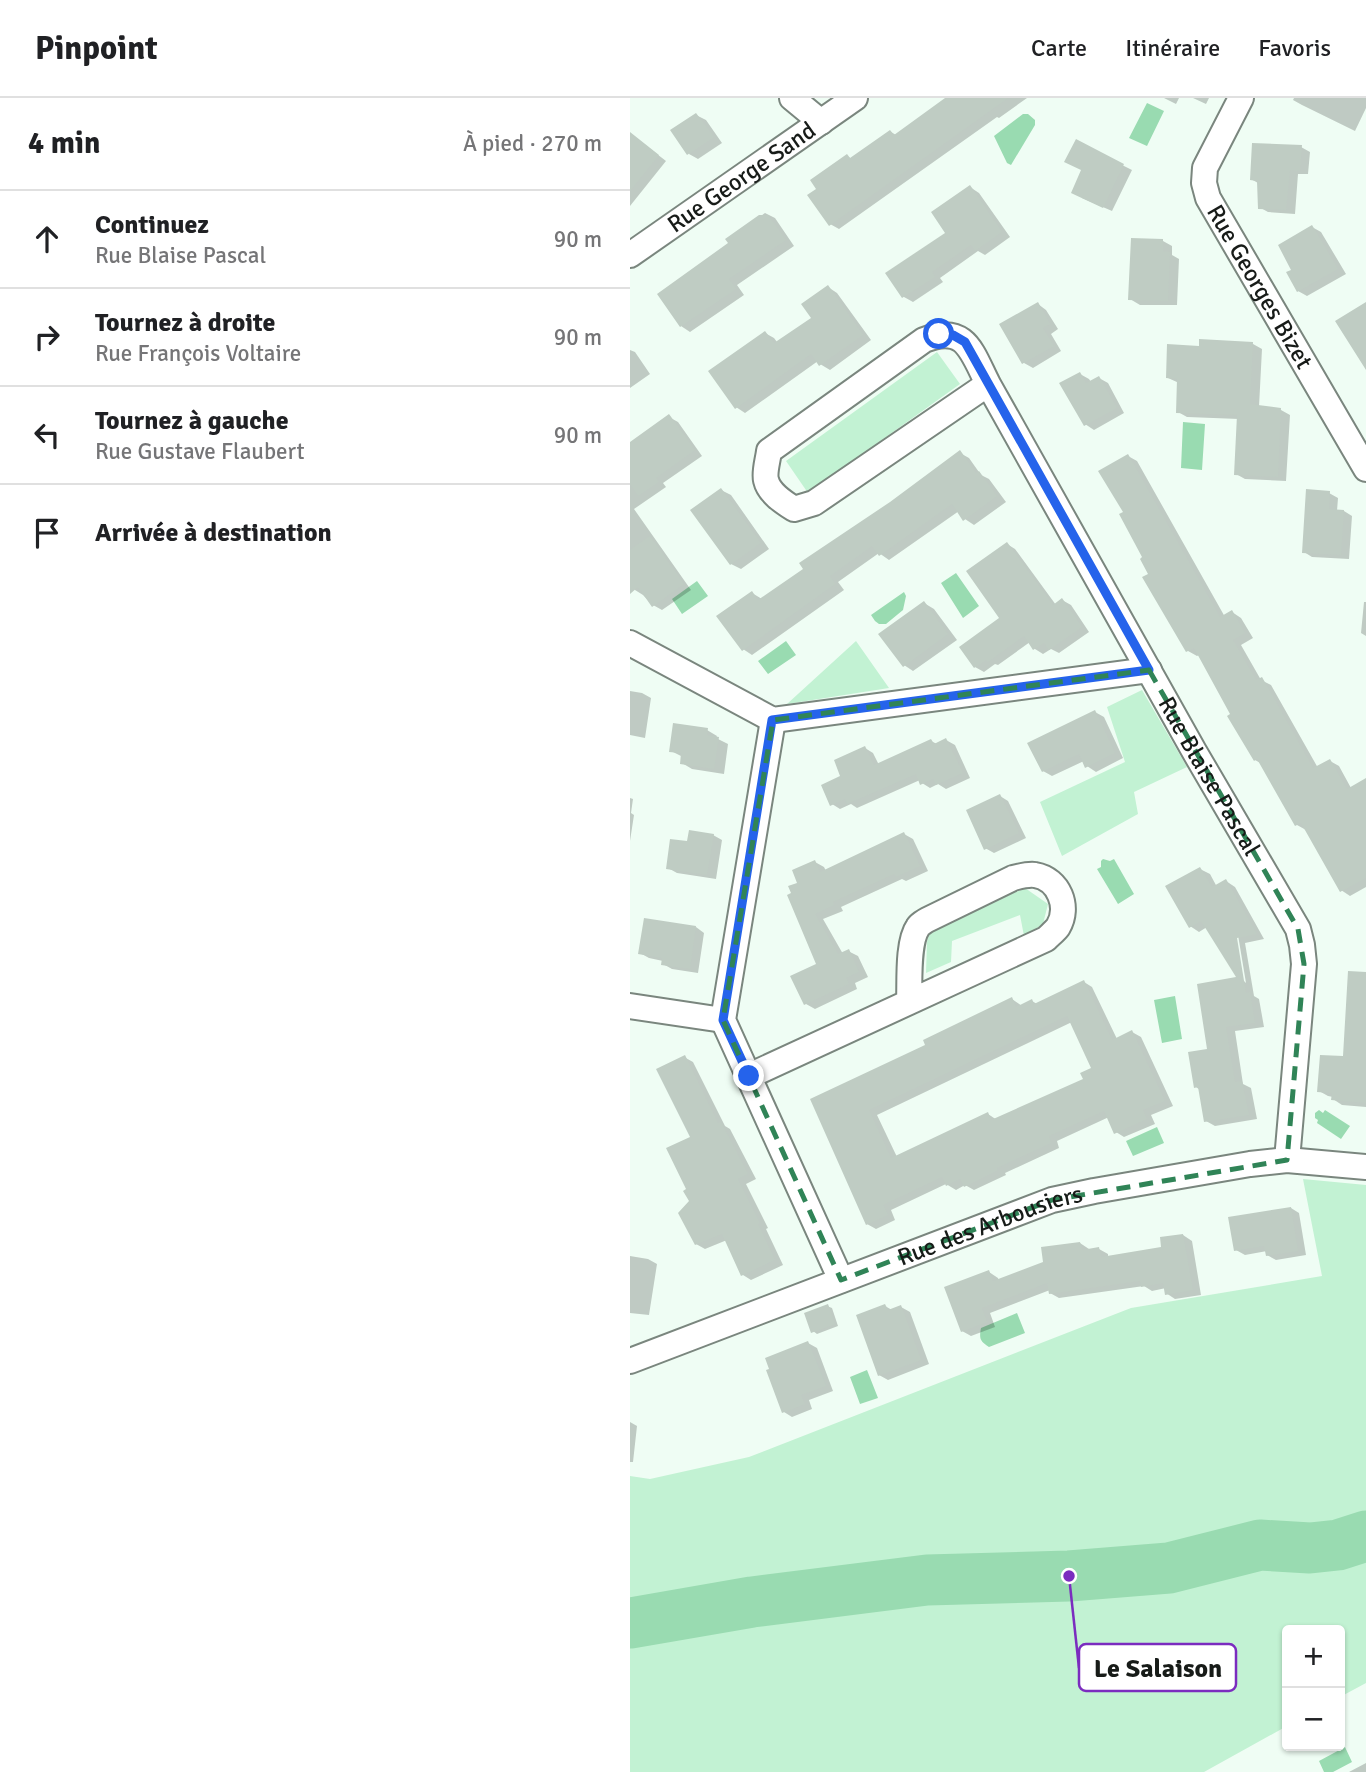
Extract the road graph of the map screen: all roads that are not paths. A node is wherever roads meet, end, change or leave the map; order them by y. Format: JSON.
{"nodes":[{"id":1,"x":792,"y":98,"type":"edge"},
{"id":2,"x":855,"y":98,"type":"edge"},
{"id":3,"x":1241,"y":98,"type":"edge"},
{"id":4,"x":821,"y":122,"type":"junction"},
{"id":5,"x":630,"y":255,"type":"edge"},
{"id":6,"x":988,"y":384,"type":"junction"},
{"id":7,"x":1366,"y":469,"type":"edge"},
{"id":8,"x":630,"y":643,"type":"edge"},
{"id":9,"x":1149,"y":670,"type":"junction"},
{"id":10,"x":772,"y":720,"type":"junction"},
{"id":11,"x":909,"y":1002,"type":"junction"},
{"id":12,"x":630,"y":1006,"type":"edge"},
{"id":13,"x":723,"y":1020,"type":"junction"},
{"id":14,"x":749,"y":1076,"type":"junction"},
{"id":15,"x":1287,"y":1160,"type":"junction"},
{"id":16,"x":1366,"y":1167,"type":"edge"},
{"id":17,"x":841,"y":1280,"type":"junction"},
{"id":18,"x":630,"y":1361,"type":"edge"}],
"edges":[{"from":1,"to":4,"type":"street"},
{"from":2,"to":4,"type":"street","name":"Rue George Sand"},
{"from":3,"to":7,"type":"street","name":"Rue Georges Bizet"},
{"from":4,"to":5,"type":"street","name":"Rue George Sand"},
{"from":6,"to":6,"type":"street","name":"Rue Blaise Pascal"},
{"from":6,"to":9,"type":"street","name":"Rue Blaise Pascal"},
{"from":8,"to":10,"type":"street"},
{"from":9,"to":10,"type":"street"},
{"from":9,"to":15,"type":"street","name":"Rue Blaise Pascal"},
{"from":10,"to":13,"type":"street"},
{"from":11,"to":11,"type":"street"},
{"from":11,"to":14,"type":"street"},
{"from":12,"to":13,"type":"street"},
{"from":13,"to":14,"type":"street"},
{"from":14,"to":17,"type":"street"},
{"from":15,"to":16,"type":"street","name":"Rue des Arbousiers"},
{"from":15,"to":17,"type":"street","name":"Rue des Arbousiers"},
{"from":17,"to":18,"type":"street","name":"Rue des Arbousiers"}]}
